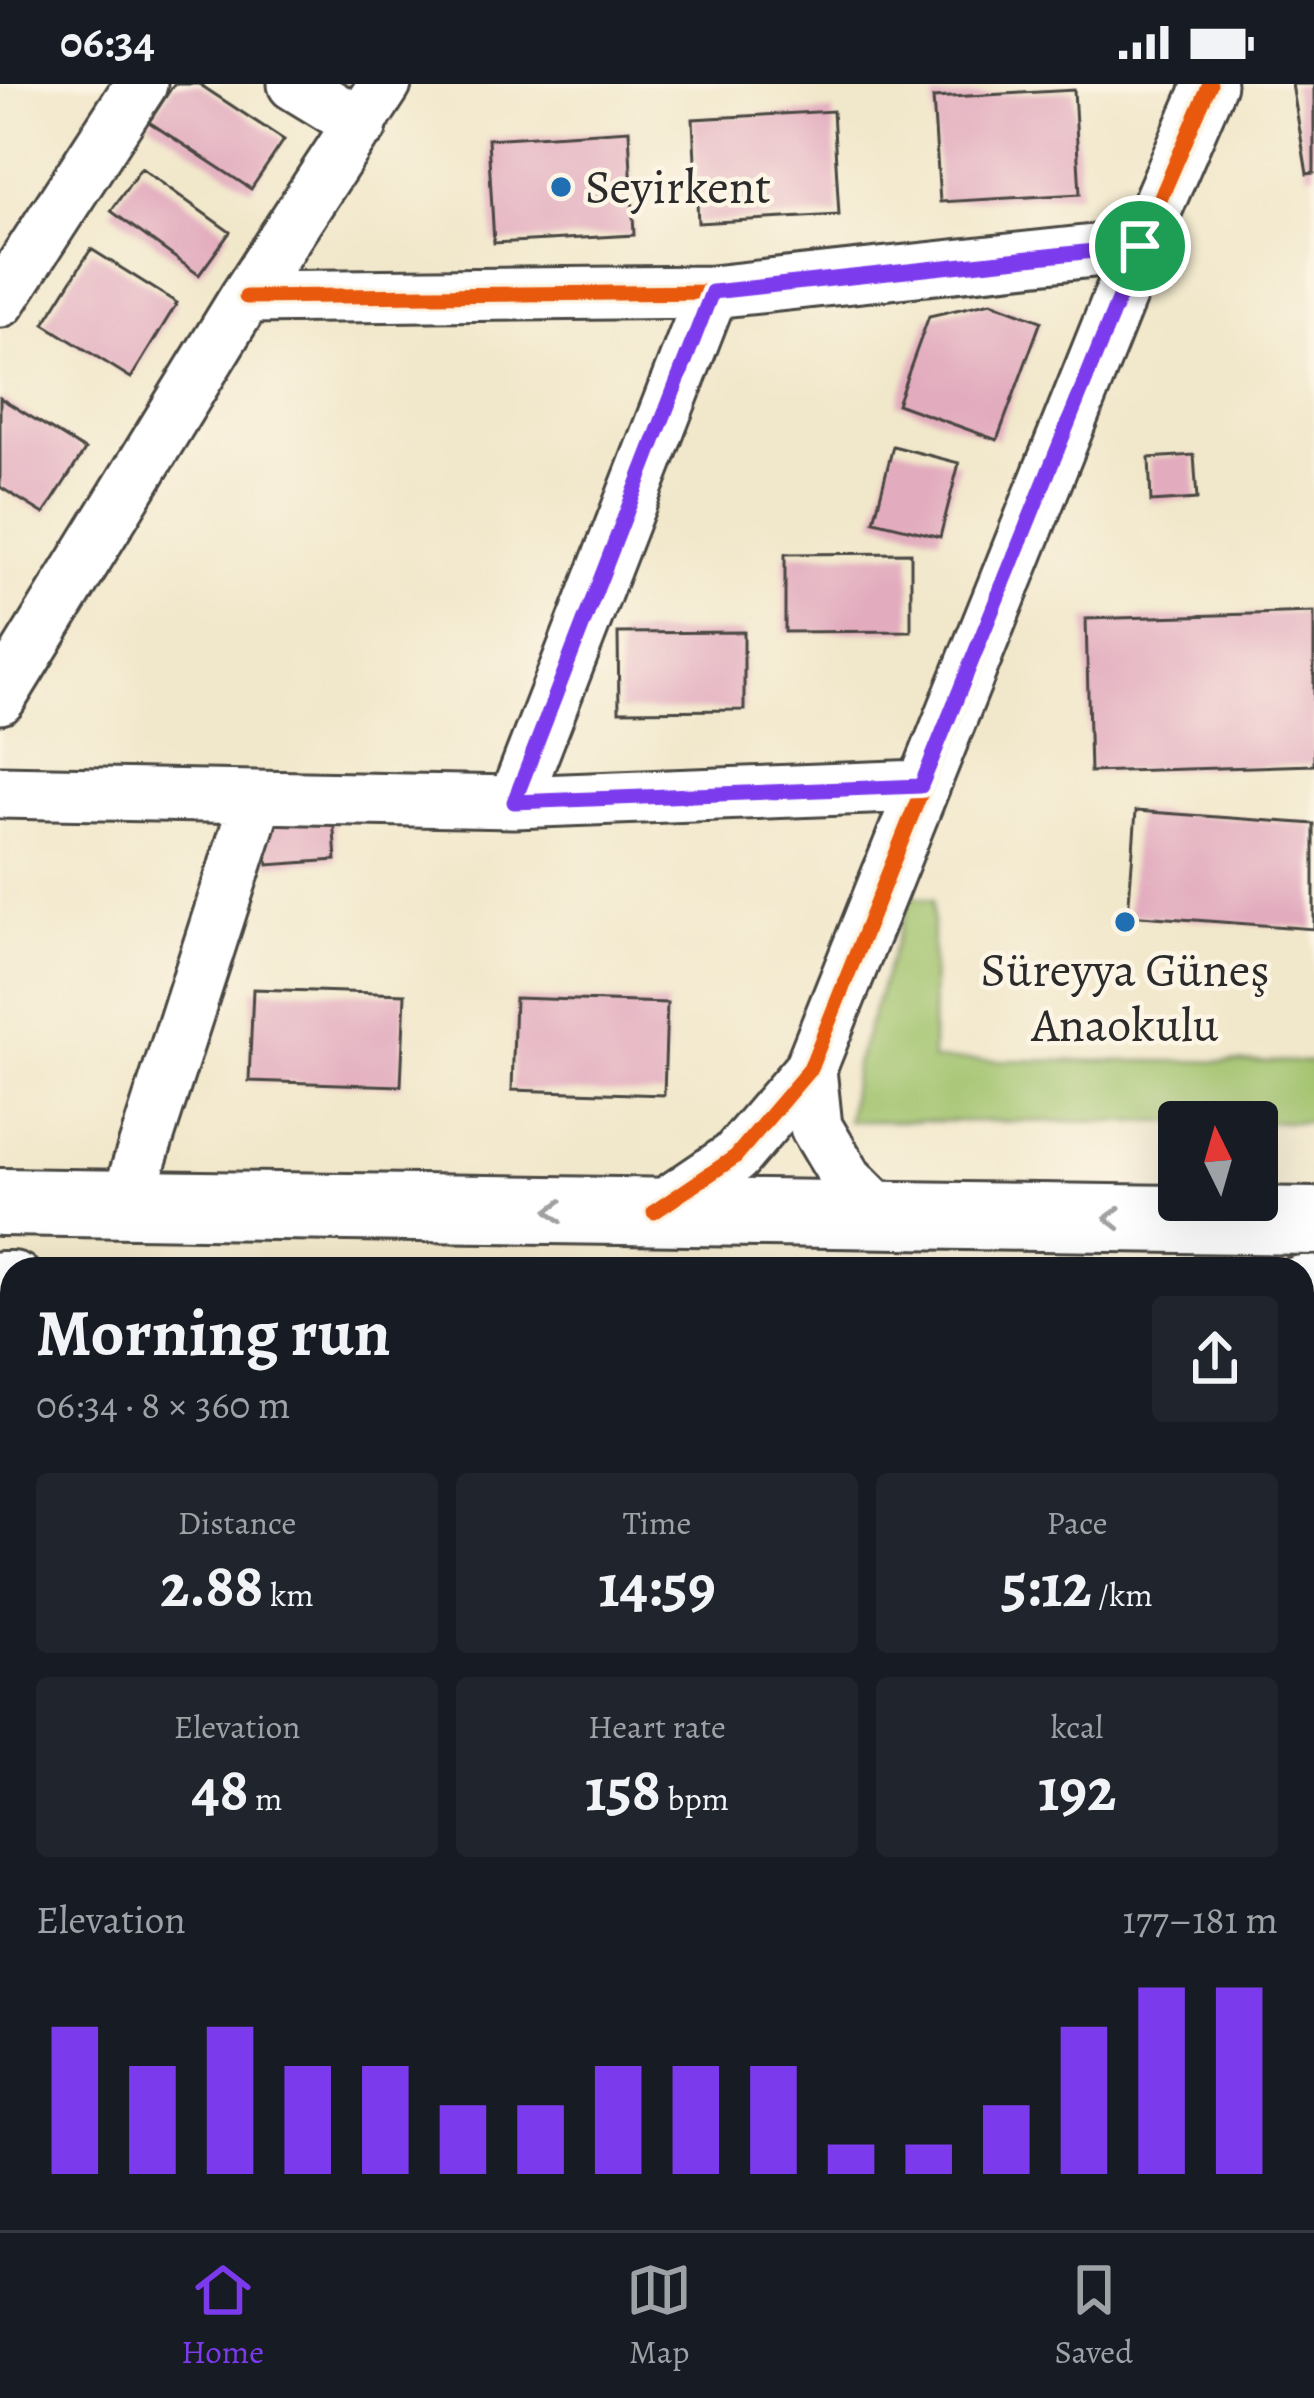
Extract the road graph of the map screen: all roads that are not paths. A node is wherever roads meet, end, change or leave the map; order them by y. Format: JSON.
{"nodes":[{"id":1,"x":141,"y":84,"type":"edge"},
{"id":2,"x":294,"y":84,"type":"edge"},
{"id":3,"x":1210,"y":84,"type":"edge"},
{"id":4,"x":373,"y":104,"type":"edge"},
{"id":5,"x":1140,"y":246,"type":"junction"},
{"id":6,"x":712,"y":292,"type":"junction"},
{"id":7,"x":246,"y":297,"type":"junction"},
{"id":8,"x":0,"y":301,"type":"edge"},
{"id":9,"x":0,"y":698,"type":"edge"},
{"id":10,"x":921,"y":786,"type":"junction"},
{"id":11,"x":0,"y":792,"type":"edge"},
{"id":12,"x":257,"y":798,"type":"junction"},
{"id":13,"x":514,"y":802,"type":"junction"},
{"id":14,"x":810,"y":1069,"type":"junction"},
{"id":15,"x":0,"y":1202,"type":"edge"},
{"id":16,"x":126,"y":1204,"type":"junction"},
{"id":17,"x":654,"y":1212,"type":"junction"},
{"id":18,"x":883,"y":1215,"type":"junction"},
{"id":19,"x":1314,"y":1221,"type":"edge"}],
"edges":[{"from":1,"to":8,"type":"street"},
{"from":2,"to":4,"type":"street"},
{"from":3,"to":5,"type":"street"},
{"from":4,"to":7,"type":"street"},
{"from":5,"to":6,"type":"street"},
{"from":5,"to":10,"type":"street"},
{"from":6,"to":7,"type":"street"},
{"from":6,"to":13,"type":"street"},
{"from":7,"to":9,"type":"street"},
{"from":10,"to":13,"type":"street"},
{"from":10,"to":14,"type":"street"},
{"from":11,"to":12,"type":"street"},
{"from":12,"to":13,"type":"street"},
{"from":12,"to":16,"type":"street"},
{"from":14,"to":17,"type":"street"},
{"from":14,"to":18,"type":"street"},
{"from":15,"to":16,"type":"main road"},
{"from":17,"to":16,"type":"main road","one_way":true},
{"from":17,"to":18,"type":"main road"},
{"from":19,"to":18,"type":"main road","one_way":true}]}
